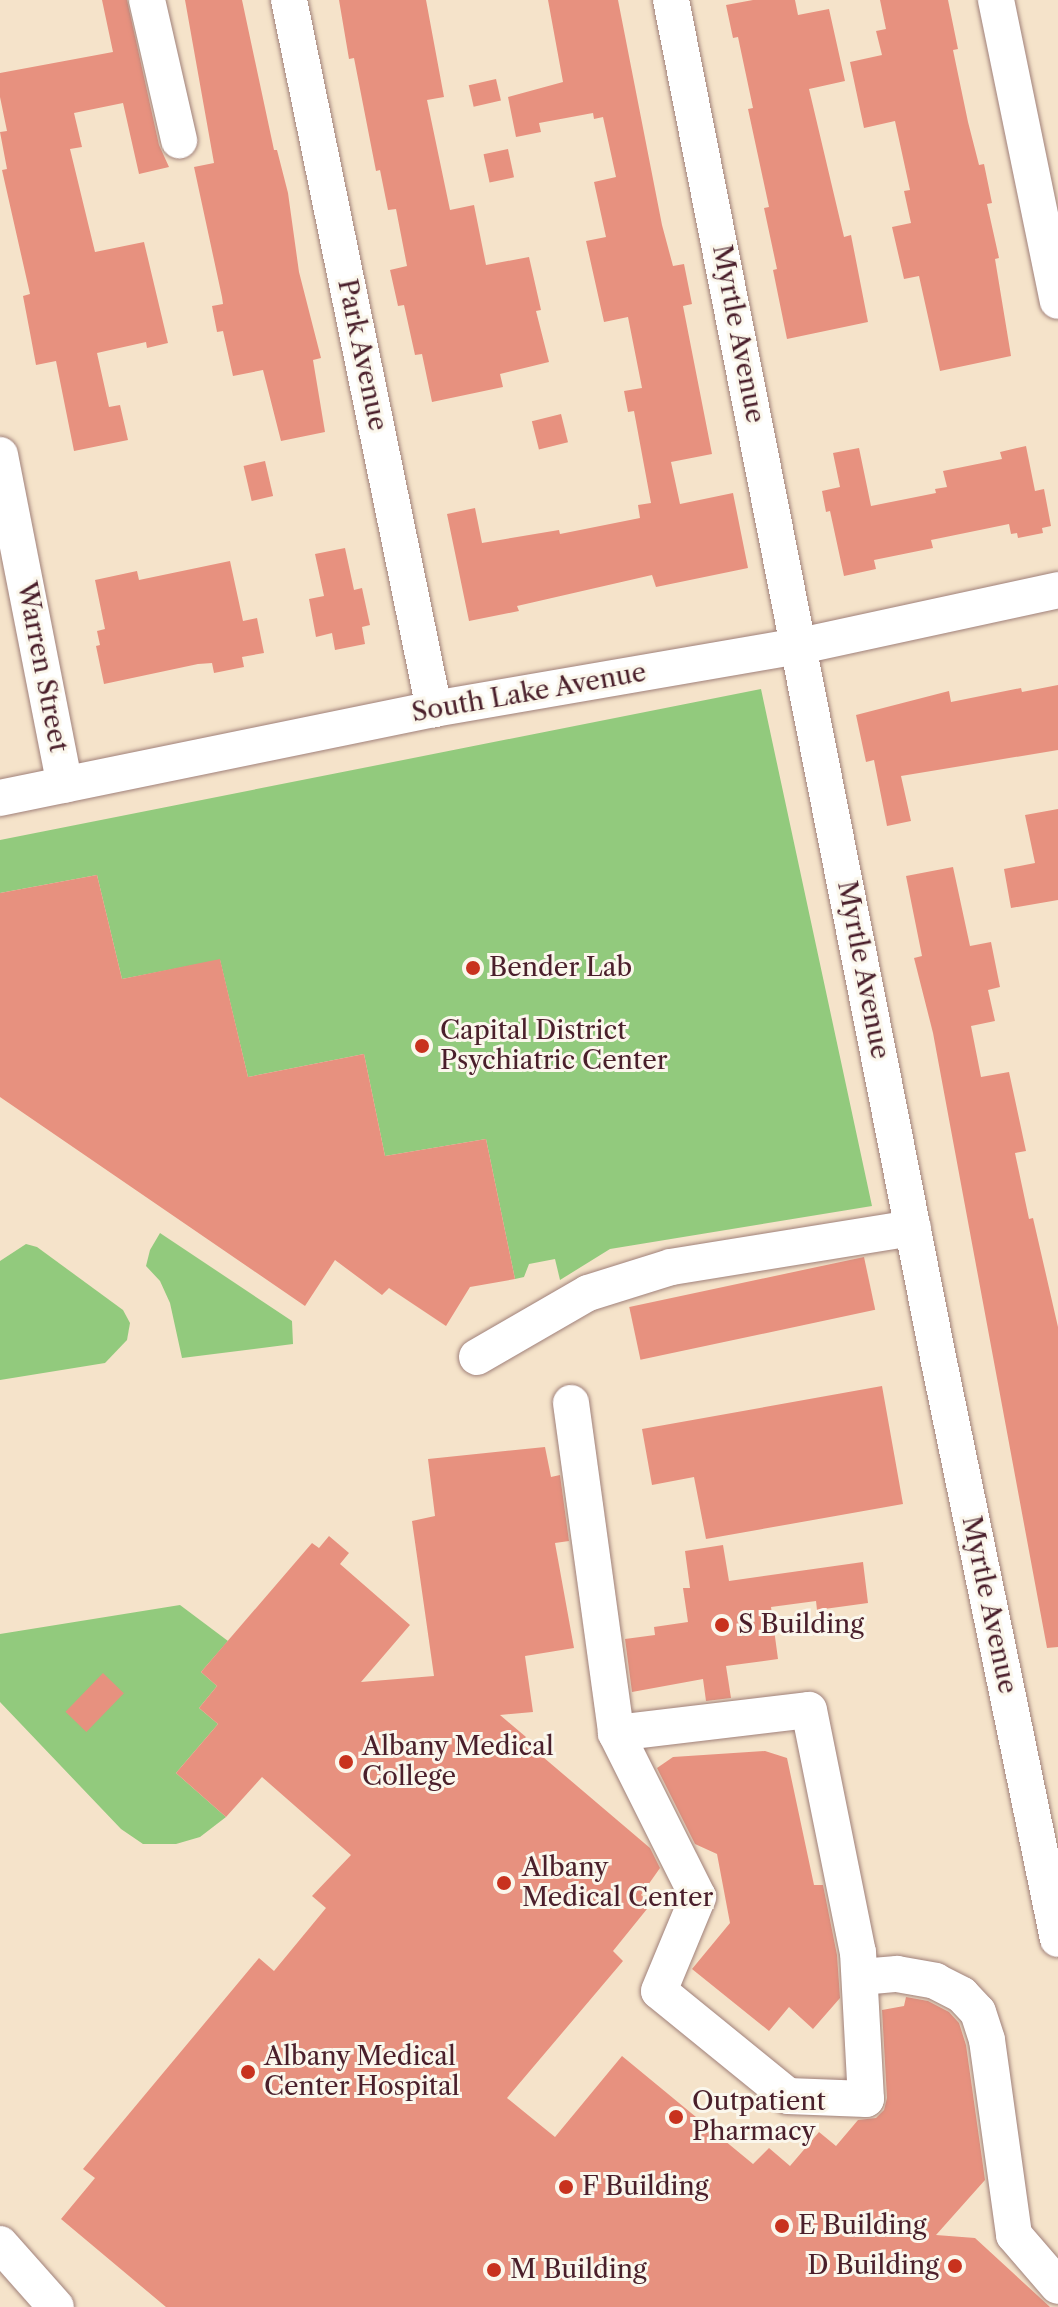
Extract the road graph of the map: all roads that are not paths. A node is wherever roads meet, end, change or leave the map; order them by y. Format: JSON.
{"nodes":[{"id":1,"x":147,"y":0,"type":"edge"},
{"id":2,"x":289,"y":0,"type":"edge"},
{"id":3,"x":671,"y":0,"type":"edge"},
{"id":4,"x":996,"y":0,"type":"edge"},
{"id":5,"x":179,"y":140,"type":"dead end"},
{"id":6,"x":1058,"y":301,"type":"edge"},
{"id":7,"x":0,"y":455,"type":"edge"},
{"id":8,"x":1058,"y":590,"type":"edge"},
{"id":9,"x":800,"y":646,"type":"junction"},
{"id":10,"x":434,"y":709,"type":"junction"},
{"id":11,"x":65,"y":785,"type":"junction"},
{"id":12,"x":0,"y":798,"type":"edge"},
{"id":13,"x":913,"y":1228,"type":"junction"},
{"id":14,"x":477,"y":1357,"type":"dead end"},
{"id":15,"x":571,"y":1403,"type":"dead end"},
{"id":16,"x":616,"y":1733,"type":"junction"},
{"id":17,"x":1058,"y":1939,"type":"edge"},
{"id":18,"x":861,"y":1977,"type":"junction"},
{"id":19,"x":0,"y":2244,"type":"edge"},
{"id":20,"x":1058,"y":2286,"type":"edge"},
{"id":21,"x":56,"y":2307,"type":"edge"}],
"edges":[{"from":1,"to":5,"type":"street"},
{"from":2,"to":10,"type":"street","name":"Park Avenue"},
{"from":3,"to":9,"type":"street","name":"Myrtle Avenue"},
{"from":4,"to":6,"type":"street"},
{"from":7,"to":11,"type":"street","name":"Warren Street"},
{"from":8,"to":9,"type":"street","name":"South Lake Avenue"},
{"from":9,"to":10,"type":"street","name":"South Lake Avenue"},
{"from":9,"to":13,"type":"street","name":"Myrtle Avenue"},
{"from":10,"to":11,"type":"street","name":"South Lake Avenue"},
{"from":11,"to":12,"type":"street","name":"South Lake Avenue"},
{"from":13,"to":14,"type":"street"},
{"from":13,"to":17,"type":"street","name":"Myrtle Avenue"},
{"from":15,"to":16,"type":"street"},
{"from":16,"to":18,"type":"street"},
{"from":16,"to":18,"type":"street"},
{"from":18,"to":20,"type":"street"},
{"from":19,"to":21,"type":"street"}]}
